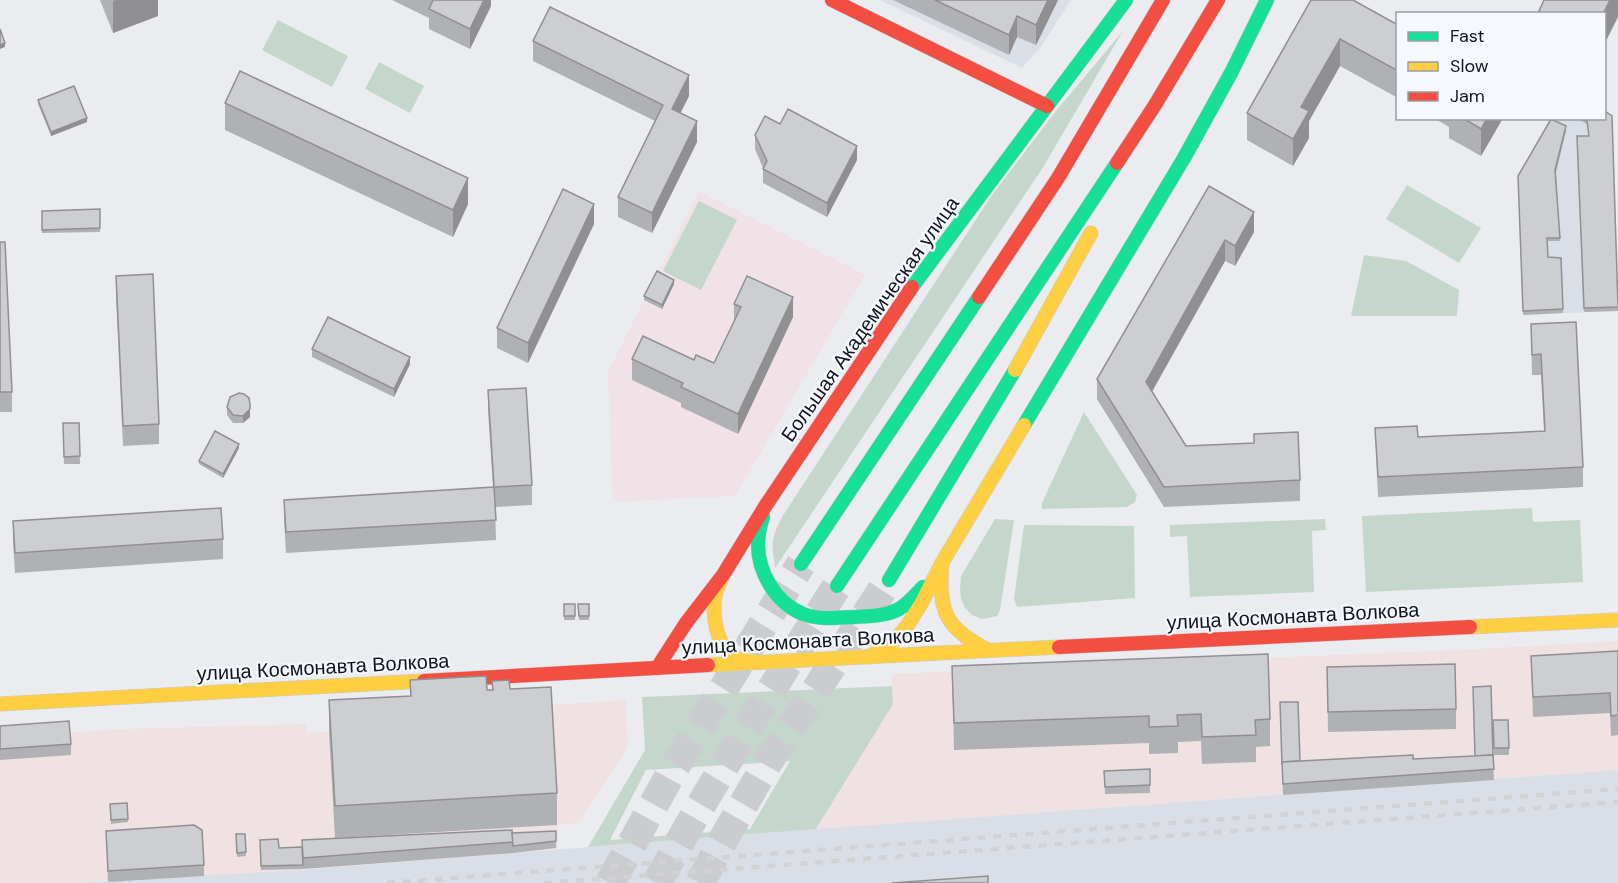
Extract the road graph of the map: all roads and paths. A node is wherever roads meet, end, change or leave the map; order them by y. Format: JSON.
{"nodes":[{"id":1,"x":831,"y":0,"type":"edge"},
{"id":2,"x":1126,"y":0,"type":"edge"},
{"id":3,"x":1164,"y":0,"type":"edge"},
{"id":4,"x":1218,"y":0,"type":"edge"},
{"id":5,"x":1267,"y":0,"type":"edge"},
{"id":6,"x":1200,"y":54,"type":"dead end"},
{"id":7,"x":1178,"y":66,"type":"junction"},
{"id":8,"x":1221,"y":67,"type":"dead end"},
{"id":9,"x":1221,"y":91,"type":"junction"},
{"id":10,"x":1155,"y":105,"type":"junction"},
{"id":11,"x":1047,"y":106,"type":"junction"},
{"id":12,"x":1105,"y":206,"type":"dead end"},
{"id":13,"x":1095,"y":226,"type":"dead end"},
{"id":14,"x":766,"y":505,"type":"junction"},
{"id":15,"x":943,"y":561,"type":"junction"},
{"id":16,"x":801,"y":564,"type":"tunnel mouth"},
{"id":17,"x":723,"y":575,"type":"junction"},
{"id":18,"x":889,"y":580,"type":"tunnel mouth"},
{"id":19,"x":837,"y":586,"type":"tunnel mouth"},
{"id":20,"x":1618,"y":620,"type":"edge"},
{"id":21,"x":988,"y":650,"type":"junction"},
{"id":22,"x":869,"y":657,"type":"junction"},
{"id":23,"x":761,"y":663,"type":"junction"},
{"id":24,"x":657,"y":668,"type":"junction"},
{"id":25,"x":0,"y":704,"type":"edge"}],
"edges":[{"from":1,"to":11,"type":"main road"},
{"from":2,"to":11,"type":"main road","name":"Большая Академическая улица"},
{"from":3,"to":16,"type":"main road"},
{"from":4,"to":7,"type":"main road"},
{"from":5,"to":9,"type":"main road"},
{"from":6,"to":7,"type":"main road"},
{"from":7,"to":10,"type":"main road"},
{"from":8,"to":9,"type":"main road"},
{"from":9,"to":15,"type":"main road"},
{"from":10,"to":12,"type":"main road"},
{"from":10,"to":19,"type":"main road"},
{"from":11,"to":14,"type":"main road","name":"Большая Академическая улица"},
{"from":13,"to":18,"type":"main road"},
{"from":14,"to":15,"type":"main road"},
{"from":14,"to":17,"type":"main road","name":"Большая Академическая улица"},
{"from":15,"to":21,"type":"main road"},
{"from":15,"to":22,"type":"main road"},
{"from":17,"to":23,"type":"main road"},
{"from":17,"to":24,"type":"main road","name":"Большая Академическая улица"},
{"from":20,"to":21,"type":"main road","name":"улица Космонавта Волкова"},
{"from":21,"to":22,"type":"main road","name":"улица Космонавта Волкова"},
{"from":22,"to":23,"type":"main road","name":"улица Космонавта Волкова"},
{"from":23,"to":24,"type":"main road","name":"улица Космонавта Волкова"},
{"from":24,"to":25,"type":"main road","name":"улица Космонавта Волкова"}]}
